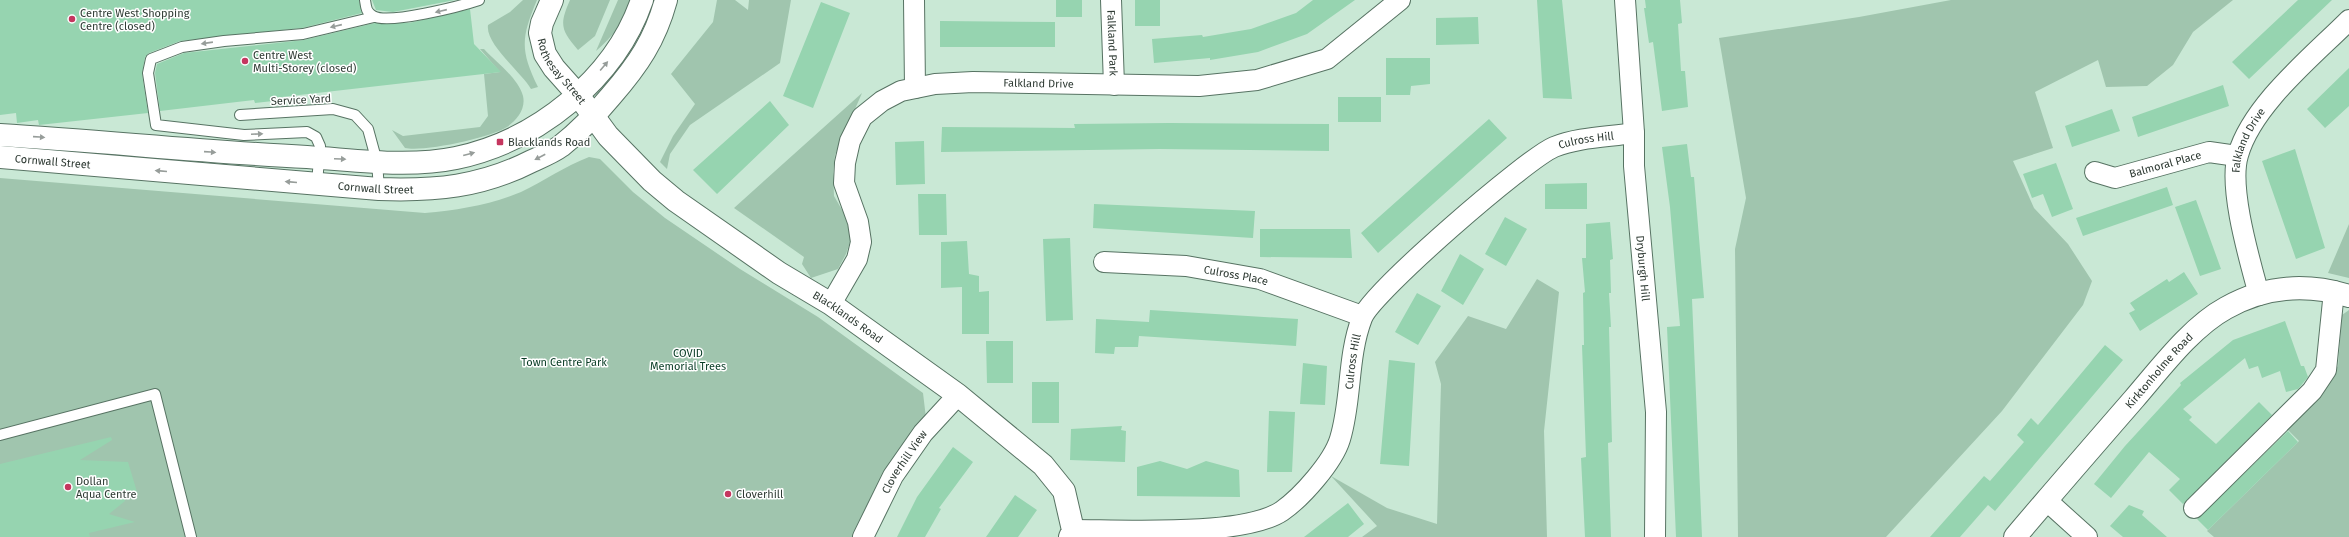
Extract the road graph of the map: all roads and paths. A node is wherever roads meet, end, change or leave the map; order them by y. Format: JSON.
{"nodes":[{"id":1,"x":364,"y":0,"type":"edge"},
{"id":2,"x":479,"y":0,"type":"edge"},
{"id":3,"x":552,"y":0,"type":"edge"},
{"id":4,"x":642,"y":0,"type":"edge"},
{"id":5,"x":666,"y":0,"type":"edge"},
{"id":6,"x":914,"y":0,"type":"edge"},
{"id":7,"x":1111,"y":0,"type":"edge"},
{"id":8,"x":1400,"y":0,"type":"edge"},
{"id":9,"x":1625,"y":0,"type":"edge"},
{"id":10,"x":374,"y":17,"type":"junction"},
{"id":11,"x":2349,"y":20,"type":"edge"},
{"id":12,"x":1114,"y":85,"type":"junction"},
{"id":13,"x":915,"y":88,"type":"junction"},
{"id":14,"x":578,"y":95,"type":"junction"},
{"id":15,"x":240,"y":115,"type":"dead end"},
{"id":16,"x":593,"y":117,"type":"junction"},
{"id":17,"x":1634,"y":133,"type":"junction"},
{"id":18,"x":0,"y":135,"type":"edge"},
{"id":19,"x":318,"y":148,"type":"junction"},
{"id":20,"x":2237,"y":156,"type":"junction"},
{"id":21,"x":0,"y":157,"type":"edge"},
{"id":22,"x":377,"y":162,"type":"junction"},
{"id":23,"x":2095,"y":172,"type":"dead end"},
{"id":24,"x":317,"y":184,"type":"junction"},
{"id":25,"x":378,"y":189,"type":"junction"},
{"id":26,"x":1104,"y":262,"type":"dead end"},
{"id":27,"x":2341,"y":294,"type":"edge"},
{"id":28,"x":2259,"y":295,"type":"junction"},
{"id":29,"x":832,"y":304,"type":"junction"},
{"id":30,"x":1362,"y":316,"type":"junction"},
{"id":31,"x":958,"y":395,"type":"junction"},
{"id":32,"x":0,"y":435,"type":"edge"},
{"id":33,"x":2046,"y":500,"type":"junction"},
{"id":34,"x":2194,"y":508,"type":"dead end"},
{"id":35,"x":1071,"y":533,"type":"edge"},
{"id":36,"x":191,"y":537,"type":"edge"},
{"id":37,"x":863,"y":537,"type":"edge"},
{"id":38,"x":1655,"y":537,"type":"edge"},
{"id":39,"x":2014,"y":537,"type":"edge"},
{"id":40,"x":2087,"y":537,"type":"edge"}],
"edges":[{"from":1,"to":10,"type":"lane"},
{"from":2,"to":10,"type":"lane","one_way":true},
{"from":3,"to":14,"type":"street","name":"Rothesay Street"},
{"from":14,"to":4,"type":"street","name":"Cornwall Street","one_way":true},
{"from":5,"to":16,"type":"street","name":"Cornwall Street"},
{"from":6,"to":13,"type":"street"},
{"from":7,"to":12,"type":"street","name":"Falkland Park"},
{"from":8,"to":12,"type":"street","name":"Falkland Drive"},
{"from":9,"to":17,"type":"street","name":"Dryburgh Hill"},
{"from":10,"to":19,"type":"lane","one_way":true},
{"from":11,"to":20,"type":"street","name":"Falkland Drive"},
{"from":12,"to":13,"type":"street","name":"Falkland Drive"},
{"from":13,"to":29,"type":"street","name":"Falkland Drive"},
{"from":14,"to":16,"type":"street","name":"Rothesay Street"},
{"from":22,"to":14,"type":"street","name":"Cornwall Street","one_way":true},
{"from":15,"to":22,"type":"lane","name":"Service Yard"},
{"from":16,"to":25,"type":"street","name":"Cornwall Street","one_way":true},
{"from":16,"to":29,"type":"street","name":"Blacklands Road"},
{"from":17,"to":30,"type":"street","name":"Culross Hill"},
{"from":17,"to":38,"type":"street","name":"Dryburgh Hill"},
{"from":18,"to":19,"type":"street","name":"Cornwall Street","one_way":true},
{"from":19,"to":22,"type":"street","name":"Cornwall Street","one_way":true},
{"from":19,"to":24,"type":"lane"},
{"from":20,"to":23,"type":"street","name":"Balmoral Place"},
{"from":20,"to":28,"type":"street","name":"Falkland Drive"},
{"from":24,"to":21,"type":"street","name":"Cornwall Street","one_way":true},
{"from":22,"to":25,"type":"lane","name":"Service Yard"},
{"from":24,"to":25,"type":"street","name":"Cornwall Street"},
{"from":26,"to":30,"type":"street","name":"Culross Place"},
{"from":27,"to":28,"type":"street","name":"Kirktonholme Road"},
{"from":27,"to":34,"type":"street"},
{"from":28,"to":33,"type":"street","name":"Kirktonholme Road"},
{"from":29,"to":31,"type":"street","name":"Blacklands Road"},
{"from":30,"to":35,"type":"street","name":"Culross Hill"},
{"from":31,"to":35,"type":"street","name":"Blacklands Road"},
{"from":31,"to":37,"type":"street","name":"Cloverhill View"},
{"from":32,"to":36,"type":"lane"},
{"from":33,"to":39,"type":"street","name":"Kirktonholme Road"},
{"from":33,"to":40,"type":"street"}]}
